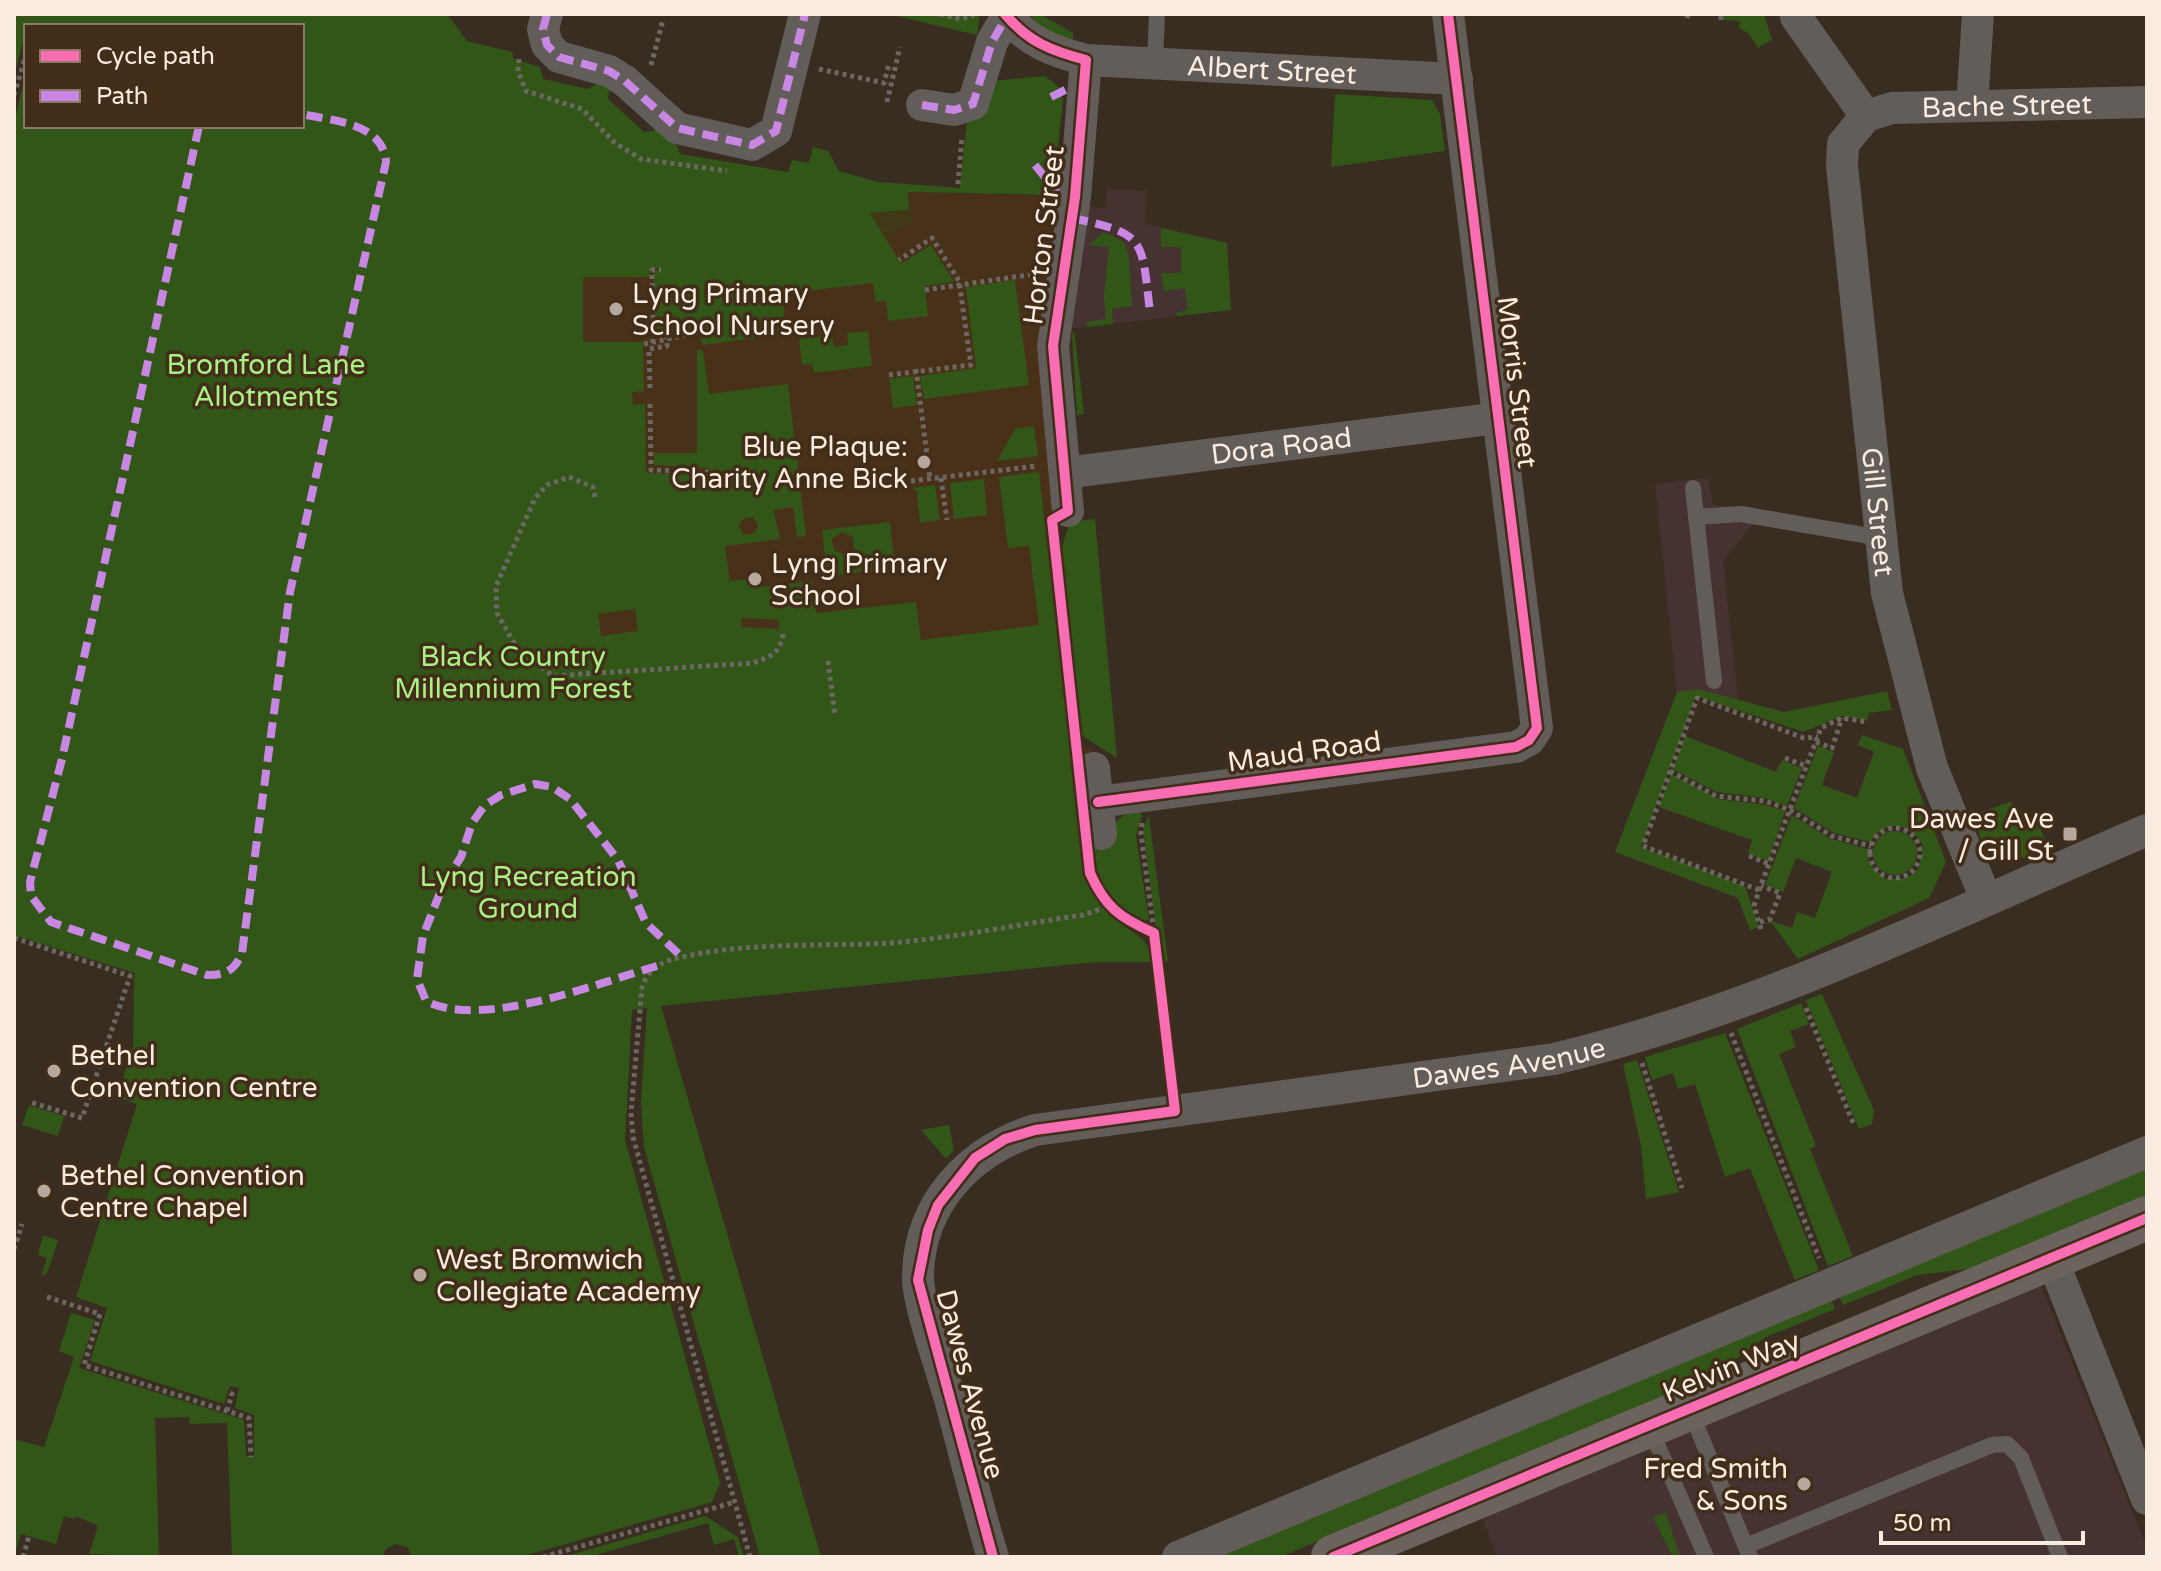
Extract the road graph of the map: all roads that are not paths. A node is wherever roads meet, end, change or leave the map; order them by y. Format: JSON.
{"nodes":[{"id":1,"x":547,"y":14,"type":"edge"},
{"id":2,"x":805,"y":14,"type":"edge"},
{"id":3,"x":1157,"y":14,"type":"edge"},
{"id":4,"x":1448,"y":14,"type":"edge"},
{"id":5,"x":1978,"y":14,"type":"edge"},
{"id":6,"x":997,"y":15,"type":"edge"},
{"id":7,"x":1796,"y":17,"type":"dead end"},
{"id":8,"x":1086,"y":60,"type":"junction"},
{"id":9,"x":1155,"y":63,"type":"junction"},
{"id":10,"x":1457,"y":79,"type":"junction"},
{"id":11,"x":2147,"y":102,"type":"edge"},
{"id":12,"x":922,"y":105,"type":"dead end"},
{"id":13,"x":1972,"y":106,"type":"junction"},
{"id":14,"x":1866,"y":116,"type":"junction"},
{"id":15,"x":1498,"y":418,"type":"junction"},
{"id":16,"x":1055,"y":469,"type":"junction"},
{"id":17,"x":1693,"y":488,"type":"dead end"},
{"id":18,"x":1068,"y":511,"type":"dead end"},
{"id":19,"x":1696,"y":517,"type":"junction"},
{"id":20,"x":1881,"y":538,"type":"junction"},
{"id":21,"x":1714,"y":681,"type":"dead end"},
{"id":22,"x":1516,"y":747,"type":"joint"},
{"id":23,"x":1094,"y":768,"type":"dead end"},
{"id":24,"x":2147,"y":830,"type":"edge"},
{"id":25,"x":1986,"y":899,"type":"junction"},
{"id":26,"x":2147,"y":1152,"type":"edge"},
{"id":27,"x":2147,"y":1218,"type":"edge"},
{"id":28,"x":2052,"y":1259,"type":"junction"},
{"id":29,"x":1690,"y":1409,"type":"junction"},
{"id":30,"x":1649,"y":1426,"type":"junction"},
{"id":31,"x":2147,"y":1499,"type":"edge"},
{"id":32,"x":1748,"y":1552,"type":"edge"},
{"id":33,"x":1343,"y":1555,"type":"edge"},
{"id":34,"x":993,"y":1557,"type":"edge"},
{"id":35,"x":1178,"y":1557,"type":"edge"},
{"id":36,"x":1706,"y":1557,"type":"edge"},
{"id":37,"x":2060,"y":1557,"type":"edge"}],
"edges":[{"from":1,"to":2,"type":"street"},
{"from":3,"to":9,"type":"lane"},
{"from":4,"to":10,"type":"street","name":"Morris Street"},
{"from":5,"to":13,"type":"street"},
{"from":6,"to":8,"type":"street"},
{"from":6,"to":12,"type":"street"},
{"from":7,"to":14,"type":"street"},
{"from":8,"to":9,"type":"street","name":"Albert Street"},
{"from":8,"to":16,"type":"street","name":"Horton Street"},
{"from":9,"to":10,"type":"street","name":"Albert Street"},
{"from":10,"to":15,"type":"street","name":"Morris Street"},
{"from":11,"to":13,"type":"street","name":"Bache Street"},
{"from":13,"to":14,"type":"street","name":"Bache Street"},
{"from":14,"to":20,"type":"street","name":"Gill Street"},
{"from":15,"to":16,"type":"street","name":"Dora Road"},
{"from":15,"to":22,"type":"street","name":"Morris Street"},
{"from":16,"to":18,"type":"street","name":"Horton Street"},
{"from":17,"to":19,"type":"lane"},
{"from":19,"to":20,"type":"lane"},
{"from":19,"to":21,"type":"lane"},
{"from":20,"to":25,"type":"street","name":"Gill Street"},
{"from":22,"to":23,"type":"street","name":"Maud Road"},
{"from":24,"to":25,"type":"street","name":"Dawes Avenue"},
{"from":25,"to":34,"type":"street","name":"Dawes Avenue"},
{"from":26,"to":35,"type":"street","name":"Kelvin Way"},
{"from":27,"to":28,"type":"main road","name":"Kelvin Way"},
{"from":28,"to":29,"type":"main road","name":"Kelvin Way"},
{"from":28,"to":31,"type":"street"},
{"from":29,"to":30,"type":"main road","name":"Kelvin Way"},
{"from":29,"to":32,"type":"lane"},
{"from":30,"to":33,"type":"main road","name":"Kelvin Way"},
{"from":30,"to":36,"type":"lane"},
{"from":32,"to":37,"type":"lane"}]}
